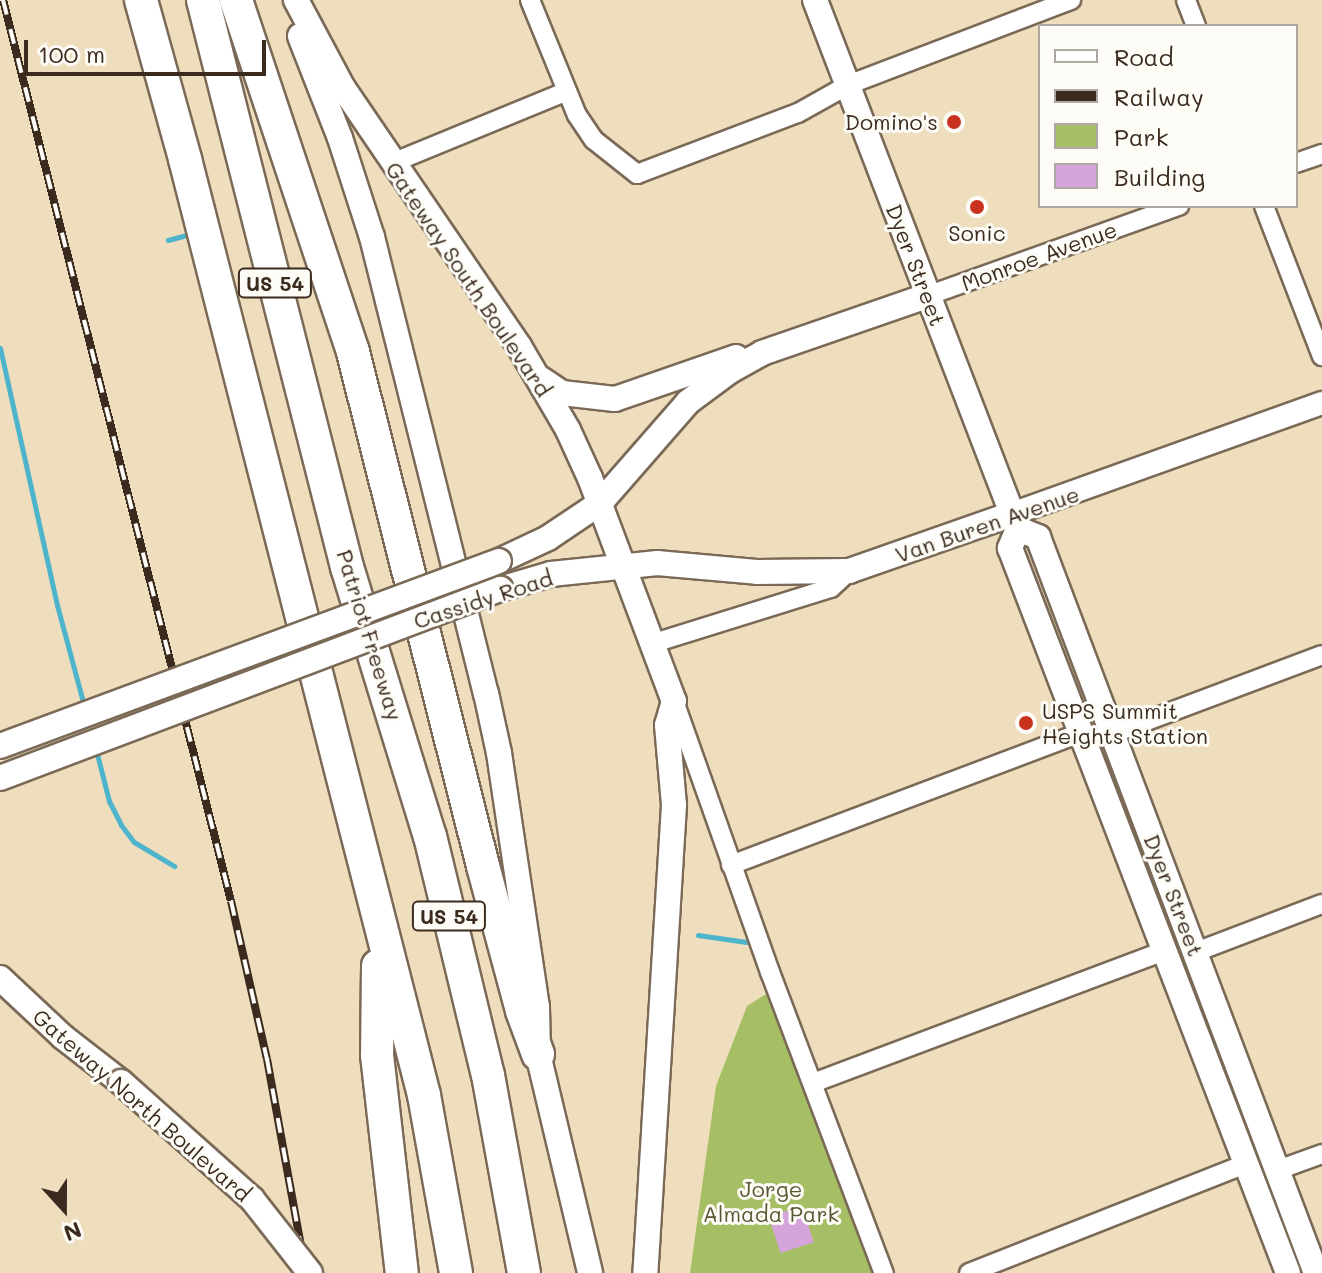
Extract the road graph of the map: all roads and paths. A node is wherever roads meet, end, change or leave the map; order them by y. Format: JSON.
{"nodes":[{"id":1,"x":141,"y":0,"type":"edge"},
{"id":2,"x":203,"y":0,"type":"edge"},
{"id":3,"x":236,"y":0,"type":"edge"},
{"id":4,"x":530,"y":0,"type":"edge"},
{"id":5,"x":815,"y":0,"type":"edge"},
{"id":6,"x":1071,"y":0,"type":"edge"},
{"id":7,"x":1186,"y":0,"type":"edge"},
{"id":8,"x":299,"y":5,"type":"edge"},
{"id":9,"x":1195,"y":24,"type":"edge"},
{"id":10,"x":848,"y":85,"type":"junction"},
{"id":11,"x":565,"y":92,"type":"junction"},
{"id":12,"x":1322,"y":154,"type":"edge"},
{"id":13,"x":1298,"y":162,"type":"edge"},
{"id":14,"x":392,"y":163,"type":"junction"},
{"id":15,"x":1173,"y":208,"type":"edge"},
{"id":16,"x":1265,"y":208,"type":"edge"},
{"id":17,"x":927,"y":296,"type":"junction"},
{"id":18,"x":762,"y":353,"type":"junction"},
{"id":19,"x":1322,"y":356,"type":"edge"},
{"id":20,"x":537,"y":376,"type":"junction"},
{"id":21,"x":1322,"y":403,"type":"edge"},
{"id":22,"x":600,"y":503,"type":"junction"},
{"id":23,"x":1015,"y":522,"type":"junction"},
{"id":24,"x":624,"y":565,"type":"junction"},
{"id":25,"x":849,"y":571,"type":"junction"},
{"id":26,"x":654,"y":643,"type":"junction"},
{"id":27,"x":1322,"y":655,"type":"edge"},
{"id":28,"x":674,"y":701,"type":"junction"},
{"id":29,"x":1083,"y":732,"type":"junction"},
{"id":30,"x":1112,"y":734,"type":"junction"},
{"id":31,"x":0,"y":746,"type":"edge"},
{"id":32,"x":0,"y":778,"type":"edge"},
{"id":33,"x":1121,"y":833,"type":"junction"},
{"id":34,"x":731,"y":865,"type":"junction"},
{"id":35,"x":1322,"y":904,"type":"edge"},
{"id":36,"x":378,"y":925,"type":"junction"},
{"id":37,"x":1165,"y":951,"type":"junction"},
{"id":38,"x":1196,"y":952,"type":"junction"},
{"id":39,"x":0,"y":978,"type":"edge"},
{"id":40,"x":538,"y":1054,"type":"junction"},
{"id":41,"x":813,"y":1083,"type":"junction"},
{"id":42,"x":1322,"y":1154,"type":"edge"},
{"id":43,"x":1246,"y":1164,"type":"junction"},
{"id":44,"x":1278,"y":1170,"type":"junction"},
{"id":45,"x":1299,"y":1229,"type":"junction"},
{"id":46,"x":310,"y":1273,"type":"edge"},
{"id":47,"x":402,"y":1273,"type":"edge"},
{"id":48,"x":456,"y":1273,"type":"edge"},
{"id":49,"x":524,"y":1273,"type":"edge"},
{"id":50,"x":590,"y":1273,"type":"edge"},
{"id":51,"x":645,"y":1273,"type":"edge"},
{"id":52,"x":884,"y":1273,"type":"edge"},
{"id":53,"x":969,"y":1273,"type":"edge"},
{"id":54,"x":1288,"y":1273,"type":"edge"},
{"id":55,"x":1316,"y":1273,"type":"edge"}],
"edges":[{"from":1,"to":36,"type":"highway","number":"US 54"},
{"from":2,"to":49,"type":"highway","name":"Patriot Freeway","number":"US 54"},
{"from":3,"to":40,"type":"highway"},
{"from":4,"to":11,"type":"street"},
{"from":5,"to":10,"type":"main road","name":"Dyer Street"},
{"from":6,"to":10,"type":"street"},
{"from":7,"to":9,"type":"street"},
{"from":8,"to":14,"type":"main road","name":"Gateway South Boulevard"},
{"from":8,"to":40,"type":"main road"},
{"from":10,"to":11,"type":"street"},
{"from":10,"to":17,"type":"main road","name":"Dyer Street"},
{"from":11,"to":14,"type":"street"},
{"from":12,"to":13,"type":"street"},
{"from":14,"to":20,"type":"main road","name":"Gateway South Boulevard"},
{"from":15,"to":17,"type":"street","name":"Monroe Avenue"},
{"from":16,"to":19,"type":"street"},
{"from":17,"to":18,"type":"main road","name":"Monroe Avenue"},
{"from":17,"to":23,"type":"main road","name":"Dyer Street"},
{"from":18,"to":20,"type":"main road"},
{"from":18,"to":22,"type":"main road","name":"Cassidy Road"},
{"from":20,"to":22,"type":"main road","name":"Gateway South Boulevard"},
{"from":21,"to":23,"type":"street","name":"Van Buren Avenue"},
{"from":22,"to":24,"type":"main road","name":"Gateway South Boulevard"},
{"from":22,"to":31,"type":"main road","name":"Cassidy Road","bridge":true},
{"from":23,"to":25,"type":"main road","name":"Van Buren Avenue"},
{"from":23,"to":29,"type":"main road","name":"Dyer Street"},
{"from":23,"to":30,"type":"main road","name":"Dyer Street"},
{"from":24,"to":25,"type":"main road","name":"Cassidy Road"},
{"from":24,"to":26,"type":"main road","name":"Gateway South Boulevard"},
{"from":24,"to":32,"type":"main road","name":"Cassidy Road","bridge":true},
{"from":25,"to":26,"type":"street","name":"Van Buren Avenue"},
{"from":26,"to":28,"type":"main road","name":"Gateway South Boulevard"},
{"from":27,"to":30,"type":"street"},
{"from":28,"to":34,"type":"street"},
{"from":28,"to":51,"type":"main road"},
{"from":29,"to":33,"type":"main road","name":"Dyer Street"},
{"from":29,"to":34,"type":"street"},
{"from":30,"to":38,"type":"main road","name":"Dyer Street"},
{"from":33,"to":37,"type":"main road","name":"Dyer Street"},
{"from":33,"to":38,"type":"main road"},
{"from":34,"to":41,"type":"street"},
{"from":35,"to":38,"type":"street"},
{"from":36,"to":47,"type":"highway"},
{"from":36,"to":48,"type":"highway","number":"US 54"},
{"from":37,"to":41,"type":"street"},
{"from":37,"to":43,"type":"main road","name":"Dyer Street"},
{"from":38,"to":44,"type":"main road","name":"Dyer Street"},
{"from":39,"to":46,"type":"main road","name":"Gateway North Boulevard","bridge":true},
{"from":40,"to":50,"type":"main road"},
{"from":41,"to":52,"type":"street"},
{"from":42,"to":44,"type":"street"},
{"from":43,"to":45,"type":"main road"},
{"from":43,"to":53,"type":"street"},
{"from":43,"to":54,"type":"main road","name":"Dyer Street"},
{"from":44,"to":45,"type":"main road","name":"Dyer Street"},
{"from":45,"to":55,"type":"main road","name":"Dyer Street"}]}
